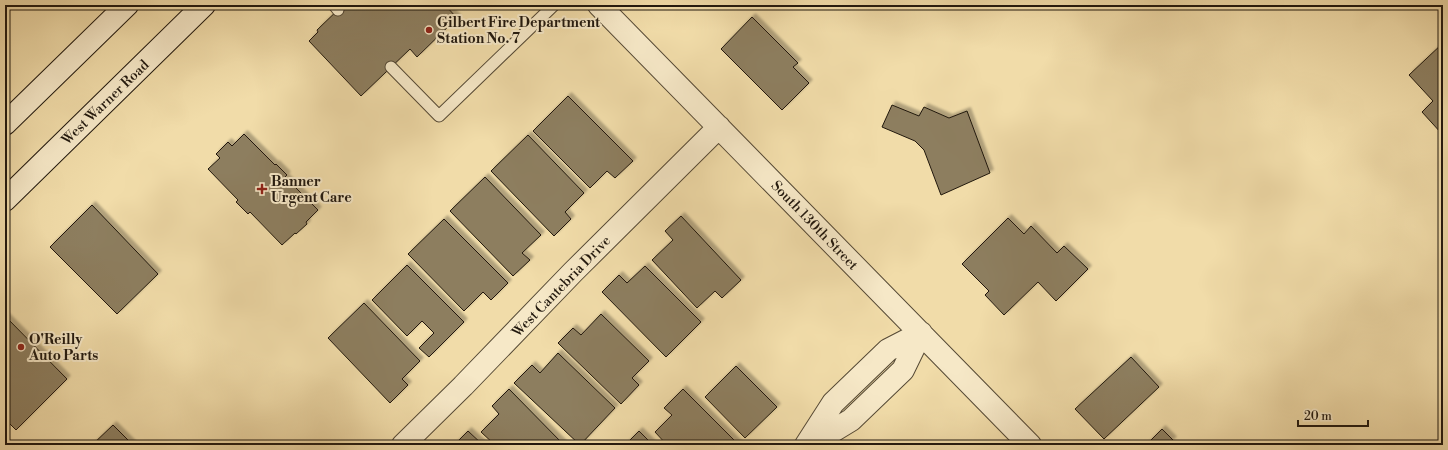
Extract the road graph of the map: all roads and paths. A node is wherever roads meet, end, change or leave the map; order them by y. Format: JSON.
{"nodes":[{"id":1,"x":127,"y":5,"type":"edge"},
{"id":2,"x":204,"y":5,"type":"edge"},
{"id":3,"x":554,"y":5,"type":"edge"},
{"id":4,"x":599,"y":5,"type":"edge"},
{"id":5,"x":391,"y":67,"type":"dead end"},
{"id":6,"x":5,"y":124,"type":"edge"},
{"id":7,"x":719,"y":128,"type":"junction"},
{"id":8,"x":5,"y":200,"type":"edge"},
{"id":9,"x":921,"y":333,"type":"junction"},
{"id":10,"x":403,"y":445,"type":"edge"},
{"id":11,"x":806,"y":445,"type":"edge"},
{"id":12,"x":810,"y":445,"type":"edge"},
{"id":13,"x":1030,"y":445,"type":"edge"}],
"edges":[{"from":1,"to":6,"type":"street"},
{"from":2,"to":8,"type":"street","name":"West Warner Road"},
{"from":3,"to":5,"type":"lane"},
{"from":4,"to":7,"type":"street","name":"South 130th Street"},
{"from":7,"to":9,"type":"street","name":"South 130th Street"},
{"from":7,"to":10,"type":"street","name":"West Cantebria Drive"},
{"from":9,"to":11,"type":"street"},
{"from":9,"to":12,"type":"street"},
{"from":9,"to":13,"type":"street","name":"South 130th Street"}]}
